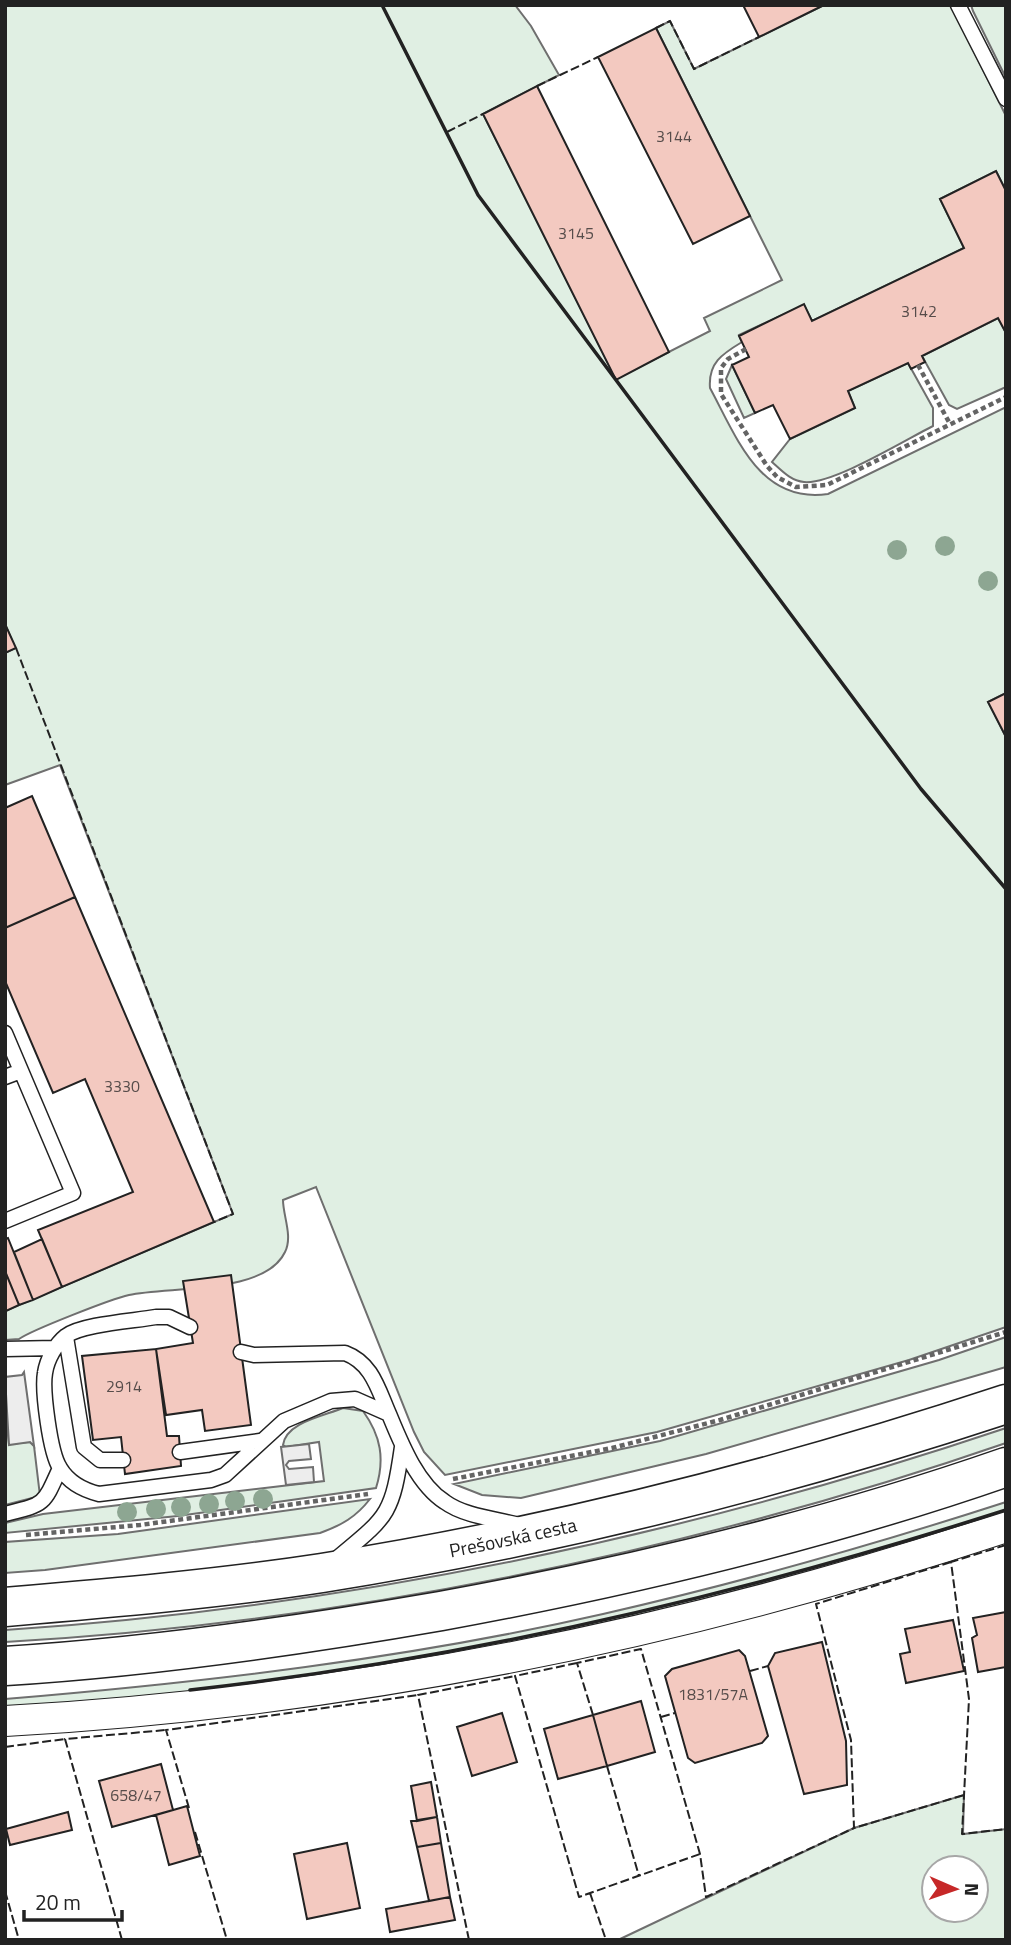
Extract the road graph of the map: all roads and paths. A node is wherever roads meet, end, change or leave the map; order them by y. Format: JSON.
{"nodes":[{"id":1,"x":958,"y":5,"type":"edge"},
{"id":2,"x":1006,"y":99,"type":"edge"},
{"id":3,"x":746,"y":349,"type":"dead end"},
{"id":4,"x":918,"y":365,"type":"dead end"},
{"id":5,"x":1006,"y":397,"type":"edge"},
{"id":6,"x":950,"y":424,"type":"junction"},
{"id":7,"x":5,"y":1033,"type":"edge"},
{"id":8,"x":21,"y":1071,"type":"junction"},
{"id":9,"x":5,"y":1077,"type":"edge"},
{"id":10,"x":5,"y":1221,"type":"edge"},
{"id":11,"x":190,"y":1327,"type":"dead end"},
{"id":12,"x":1006,"y":1332,"type":"edge"},
{"id":13,"x":65,"y":1337,"type":"junction"},
{"id":14,"x":55,"y":1348,"type":"junction"},
{"id":15,"x":5,"y":1349,"type":"edge"},
{"id":16,"x":241,"y":1352,"type":"dead end"},
{"id":17,"x":1006,"y":1404,"type":"edge"},
{"id":18,"x":389,"y":1414,"type":"junction"},
{"id":19,"x":260,"y":1441,"type":"junction"},
{"id":20,"x":402,"y":1447,"type":"junction"},
{"id":21,"x":180,"y":1452,"type":"dead end"},
{"id":22,"x":123,"y":1460,"type":"dead end"},
{"id":23,"x":1006,"y":1467,"type":"edge"},
{"id":24,"x":60,"y":1468,"type":"junction"},
{"id":25,"x":427,"y":1484,"type":"junction"},
{"id":26,"x":396,"y":1490,"type":"junction"},
{"id":27,"x":5,"y":1514,"type":"edge"},
{"id":28,"x":1006,"y":1527,"type":"edge"},
{"id":29,"x":544,"y":1532,"type":"junction"},
{"id":30,"x":19,"y":1536,"type":"dead end"},
{"id":31,"x":321,"y":1573,"type":"junction"},
{"id":32,"x":5,"y":1607,"type":"edge"},
{"id":33,"x":5,"y":1666,"type":"edge"},
{"id":34,"x":5,"y":1721,"type":"edge"}],
"edges":[{"from":1,"to":2,"type":"lane"},
{"from":3,"to":6,"type":"path"},
{"from":4,"to":6,"type":"path"},
{"from":5,"to":6,"type":"path"},
{"from":7,"to":8,"type":"lane"},
{"from":8,"to":9,"type":"lane"},
{"from":8,"to":10,"type":"lane"},
{"from":11,"to":13,"type":"lane"},
{"from":12,"to":25,"type":"path"},
{"from":13,"to":14,"type":"lane"},
{"from":13,"to":22,"type":"lane"},
{"from":14,"to":15,"type":"lane"},
{"from":14,"to":24,"type":"lane"},
{"from":16,"to":18,"type":"lane"},
{"from":17,"to":29,"type":"highway","name":"Prešovská cesta"},
{"from":18,"to":19,"type":"lane"},
{"from":18,"to":20,"type":"lane"},
{"from":19,"to":21,"type":"lane"},
{"from":19,"to":24,"type":"lane"},
{"from":20,"to":25,"type":"lane"},
{"from":20,"to":26,"type":"lane"},
{"from":23,"to":33,"type":"highway"},
{"from":24,"to":27,"type":"lane"},
{"from":25,"to":29,"type":"lane"},
{"from":26,"to":30,"type":"path"},
{"from":26,"to":31,"type":"lane"},
{"from":28,"to":34,"type":"street"},
{"from":29,"to":31,"type":"highway","name":"Prešovská cesta"},
{"from":31,"to":32,"type":"highway","name":"Prešovská cesta"}]}
